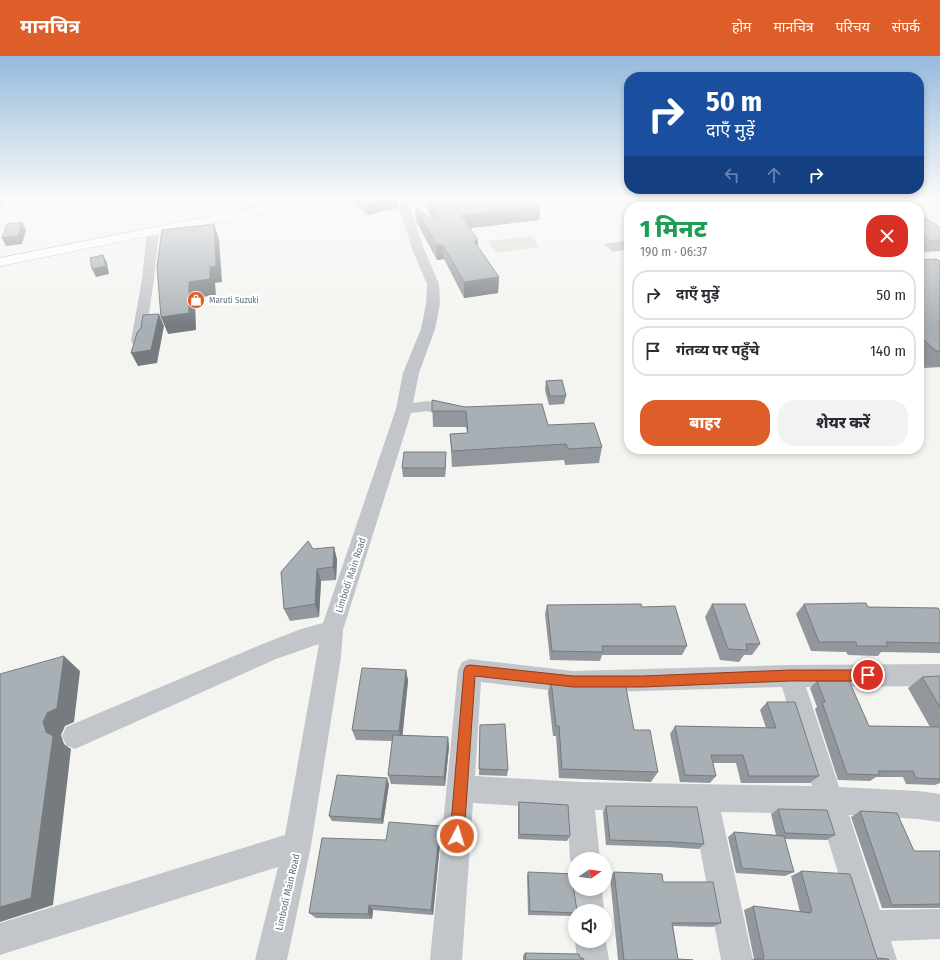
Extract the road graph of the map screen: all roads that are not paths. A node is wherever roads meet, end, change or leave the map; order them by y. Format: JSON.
{"nodes":[{"id":1,"x":69,"y":242,"type":"edge"},
{"id":2,"x":98,"y":242,"type":"edge"},
{"id":3,"x":152,"y":242,"type":"edge"},
{"id":4,"x":416,"y":242,"type":"edge"},
{"id":5,"x":0,"y":256,"type":"edge"},
{"id":6,"x":0,"y":262,"type":"edge"},
{"id":7,"x":138,"y":341,"type":"edge"},
{"id":8,"x":404,"y":409,"type":"junction"},
{"id":9,"x":471,"y":416,"type":"edge"},
{"id":10,"x":332,"y":630,"type":"junction"},
{"id":11,"x":940,"y":675,"type":"edge"},
{"id":12,"x":790,"y":676,"type":"junction"},
{"id":13,"x":74,"y":736,"type":"dead end"},
{"id":14,"x":461,"y":789,"type":"junction"},
{"id":15,"x":580,"y":796,"type":"junction"},
{"id":16,"x":704,"y":798,"type":"junction"},
{"id":17,"x":830,"y":800,"type":"junction"},
{"id":18,"x":940,"y":808,"type":"edge"},
{"id":19,"x":297,"y":846,"type":"junction"},
{"id":20,"x":584,"y":852,"type":"edge"},
{"id":21,"x":940,"y":924,"type":"edge"},
{"id":22,"x":870,"y":926,"type":"junction"},
{"id":23,"x":0,"y":939,"type":"edge"},
{"id":24,"x":592,"y":948,"type":"edge"},
{"id":25,"x":272,"y":960,"type":"edge"},
{"id":26,"x":446,"y":960,"type":"edge"},
{"id":27,"x":593,"y":960,"type":"edge"},
{"id":28,"x":737,"y":960,"type":"edge"},
{"id":29,"x":881,"y":960,"type":"edge"}],
"edges":[{"from":1,"to":5,"type":"main road"},
{"from":2,"to":6,"type":"main road"},
{"from":3,"to":7,"type":"street"},
{"from":4,"to":8,"type":"street","name":"Limbodi Main Road"},
{"from":8,"to":9,"type":"street"},
{"from":8,"to":10,"type":"street","name":"Limbodi Main Road"},
{"from":10,"to":13,"type":"street"},
{"from":10,"to":19,"type":"street","name":"Limbodi Main Road"},
{"from":11,"to":12,"type":"street"},
{"from":12,"to":14,"type":"street"},
{"from":12,"to":17,"type":"street"},
{"from":14,"to":15,"type":"street"},
{"from":14,"to":26,"type":"street"},
{"from":15,"to":16,"type":"street"},
{"from":15,"to":20,"type":"street"},
{"from":16,"to":17,"type":"street"},
{"from":16,"to":28,"type":"street"},
{"from":17,"to":18,"type":"street"},
{"from":17,"to":22,"type":"street"},
{"from":19,"to":23,"type":"street"},
{"from":19,"to":25,"type":"street","name":"Limbodi Main Road"},
{"from":21,"to":22,"type":"street"},
{"from":22,"to":29,"type":"street"},
{"from":24,"to":27,"type":"street"}]}
